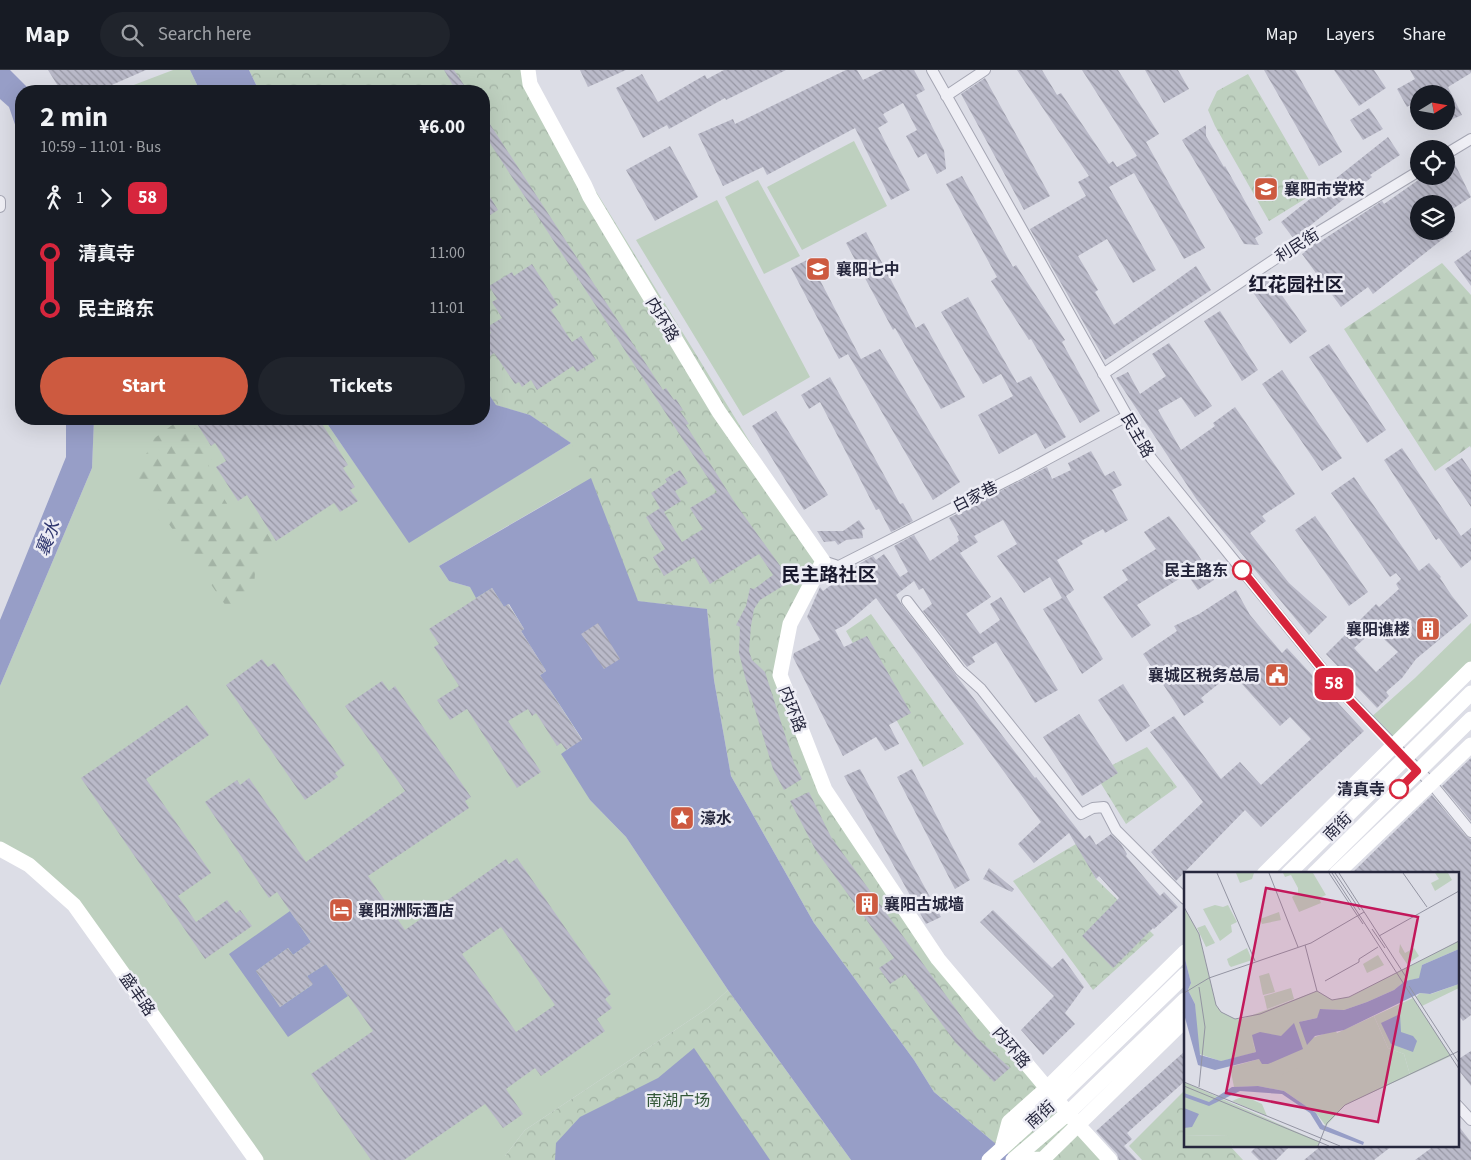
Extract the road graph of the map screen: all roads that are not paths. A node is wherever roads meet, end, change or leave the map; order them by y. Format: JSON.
{"nodes":[{"id":1,"x":528,"y":70,"type":"edge"},
{"id":2,"x":932,"y":70,"type":"edge"},
{"id":3,"x":985,"y":70,"type":"edge"},
{"id":4,"x":946,"y":96,"type":"junction"},
{"id":5,"x":1471,"y":138,"type":"edge"},
{"id":6,"x":1455,"y":148,"type":"edge"},
{"id":7,"x":1410,"y":176,"type":"edge"},
{"id":8,"x":0,"y":201,"type":"edge"},
{"id":9,"x":0,"y":207,"type":"edge"},
{"id":10,"x":1104,"y":374,"type":"junction"},
{"id":11,"x":1127,"y":416,"type":"junction"},
{"id":12,"x":823,"y":561,"type":"junction"},
{"id":13,"x":907,"y":601,"type":"dead end"},
{"id":14,"x":1471,"y":669,"type":"edge"},
{"id":15,"x":1471,"y":693,"type":"edge"},
{"id":16,"x":1471,"y":719,"type":"edge"},
{"id":17,"x":1471,"y":745,"type":"edge"},
{"id":18,"x":1393,"y":746,"type":"junction"},
{"id":19,"x":1405,"y":757,"type":"junction"},
{"id":20,"x":1417,"y":771,"type":"junction"},
{"id":21,"x":1431,"y":783,"type":"junction"},
{"id":22,"x":1471,"y":832,"type":"edge"},
{"id":23,"x":0,"y":849,"type":"edge"},
{"id":24,"x":1266,"y":872,"type":"edge"},
{"id":25,"x":1290,"y":872,"type":"edge"},
{"id":26,"x":1316,"y":872,"type":"edge"},
{"id":27,"x":1338,"y":872,"type":"edge"},
{"id":28,"x":1184,"y":898,"type":"edge"},
{"id":29,"x":1184,"y":953,"type":"edge"},
{"id":30,"x":1184,"y":976,"type":"edge"},
{"id":31,"x":1184,"y":1001,"type":"edge"},
{"id":32,"x":1184,"y":1021,"type":"edge"},
{"id":33,"x":1052,"y":1094,"type":"junction"},
{"id":34,"x":1458,"y":1106,"type":"edge"},
{"id":35,"x":1073,"y":1119,"type":"junction"},
{"id":36,"x":1471,"y":1120,"type":"edge"},
{"id":37,"x":256,"y":1160,"type":"edge"},
{"id":38,"x":989,"y":1160,"type":"edge"},
{"id":39,"x":1013,"y":1160,"type":"edge"},
{"id":40,"x":1019,"y":1160,"type":"edge"},
{"id":41,"x":1110,"y":1160,"type":"edge"}],
"edges":[{"from":1,"to":12,"type":"street","name":"内环路"},
{"from":2,"to":4,"type":"street","name":"民主路"},
{"from":3,"to":4,"type":"street"},
{"from":4,"to":10,"type":"street","name":"民主路"},
{"from":5,"to":6,"type":"street"},
{"from":7,"to":10,"type":"street","name":"利民街"},
{"from":8,"to":9,"type":"street"},
{"from":10,"to":11,"type":"street","name":"民主路"},
{"from":11,"to":12,"type":"street","name":"白家巷"},
{"from":11,"to":18,"type":"street","name":"民主路"},
{"from":12,"to":33,"type":"street","name":"内环路"},
{"from":13,"to":28,"type":"street"},
{"from":14,"to":18,"type":"street"},
{"from":15,"to":19,"type":"street","name":"南街"},
{"from":16,"to":20,"type":"street","name":"南街"},
{"from":17,"to":21,"type":"street"},
{"from":18,"to":19,"type":"street","name":"民主路"},
{"from":18,"to":24,"type":"street"},
{"from":19,"to":20,"type":"street","name":"民主路"},
{"from":19,"to":25,"type":"street","name":"南街"},
{"from":20,"to":21,"type":"street","name":"民主路"},
{"from":20,"to":26,"type":"street","name":"南街"},
{"from":21,"to":22,"type":"street","name":"民主路"},
{"from":21,"to":27,"type":"street"},
{"from":23,"to":37,"type":"street","name":"盛丰路"},
{"from":29,"to":33,"type":"street"},
{"from":30,"to":33,"type":"street","name":"南街"},
{"from":31,"to":35,"type":"street","name":"南街"},
{"from":32,"to":35,"type":"street"},
{"from":33,"to":35,"type":"street","name":"内环路"},
{"from":33,"to":38,"type":"street","name":"南街"},
{"from":34,"to":36,"type":"street"},
{"from":35,"to":39,"type":"street","name":"南街"},
{"from":35,"to":40,"type":"street"},
{"from":35,"to":41,"type":"street","name":"内环路"}]}
